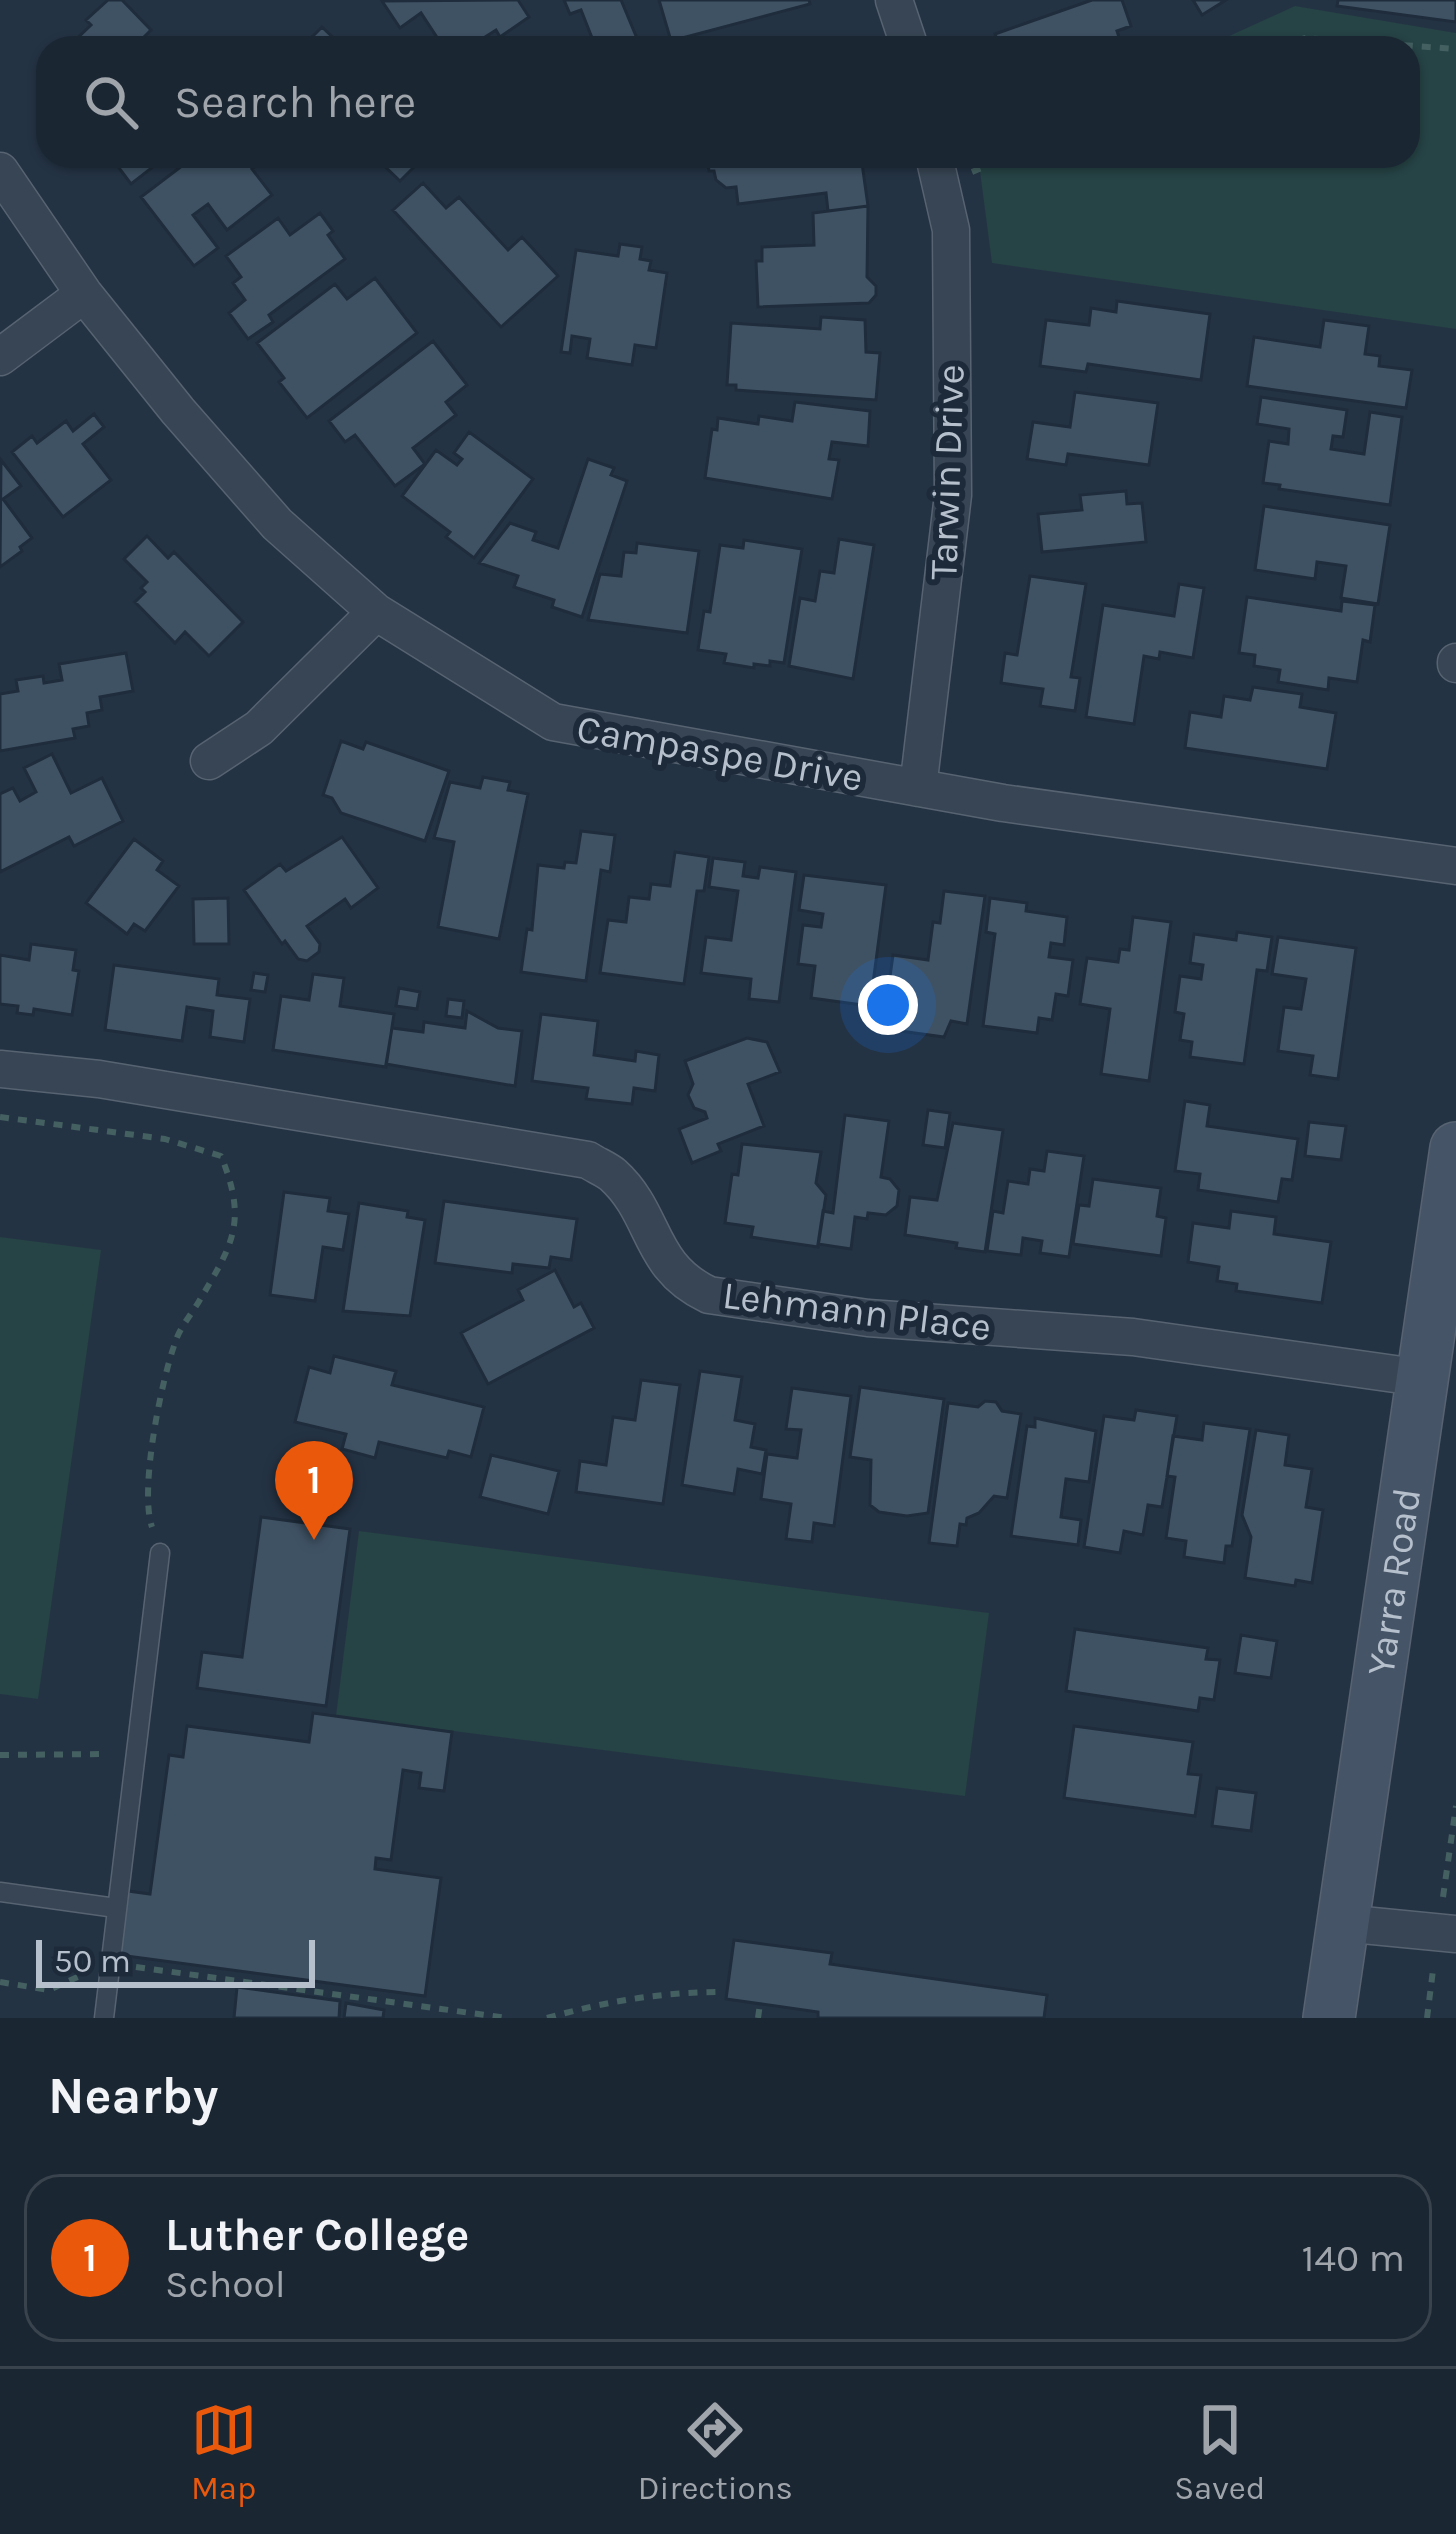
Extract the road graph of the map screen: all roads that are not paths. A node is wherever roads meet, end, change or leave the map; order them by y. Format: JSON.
{"nodes":[{"id":1,"x":894,"y":0,"type":"edge"},
{"id":2,"x":899,"y":36,"type":"edge"},
{"id":3,"x":937,"y":168,"type":"edge"},
{"id":4,"x":0,"y":171,"type":"edge"},
{"id":5,"x":83,"y":294,"type":"junction"},
{"id":6,"x":0,"y":356,"type":"edge"},
{"id":7,"x":376,"y":612,"type":"junction"},
{"id":8,"x":209,"y":761,"type":"dead end"},
{"id":9,"x":918,"y":788,"type":"junction"},
{"id":10,"x":1456,"y":866,"type":"edge"},
{"id":11,"x":0,"y":1069,"type":"edge"},
{"id":12,"x":1456,"y":1148,"type":"edge"},
{"id":13,"x":1424,"y":1378,"type":"junction"},
{"id":14,"x":160,"y":1553,"type":"road end"},
{"id":15,"x":0,"y":1892,"type":"edge"},
{"id":16,"x":116,"y":1908,"type":"junction"},
{"id":17,"x":1342,"y":1923,"type":"junction"},
{"id":18,"x":1456,"y":1934,"type":"edge"},
{"id":19,"x":104,"y":2018,"type":"edge"},
{"id":20,"x":1329,"y":2018,"type":"edge"}],
"edges":[{"from":1,"to":2,"type":"street"},
{"from":3,"to":9,"type":"street","name":"Tarwin Drive"},
{"from":4,"to":5,"type":"street","name":"Campaspe Drive"},
{"from":5,"to":6,"type":"street"},
{"from":5,"to":7,"type":"street","name":"Campaspe Drive"},
{"from":7,"to":8,"type":"street"},
{"from":7,"to":9,"type":"street","name":"Campaspe Drive"},
{"from":9,"to":10,"type":"street","name":"Campaspe Drive"},
{"from":11,"to":13,"type":"street","name":"Lehmann Place"},
{"from":12,"to":13,"type":"main road","name":"Yarra Road"},
{"from":13,"to":17,"type":"main road","name":"Yarra Road"},
{"from":14,"to":16,"type":"lane"},
{"from":15,"to":16,"type":"lane"},
{"from":16,"to":19,"type":"lane"},
{"from":17,"to":18,"type":"street"},
{"from":17,"to":20,"type":"main road","name":"Yarra Road"}]}
